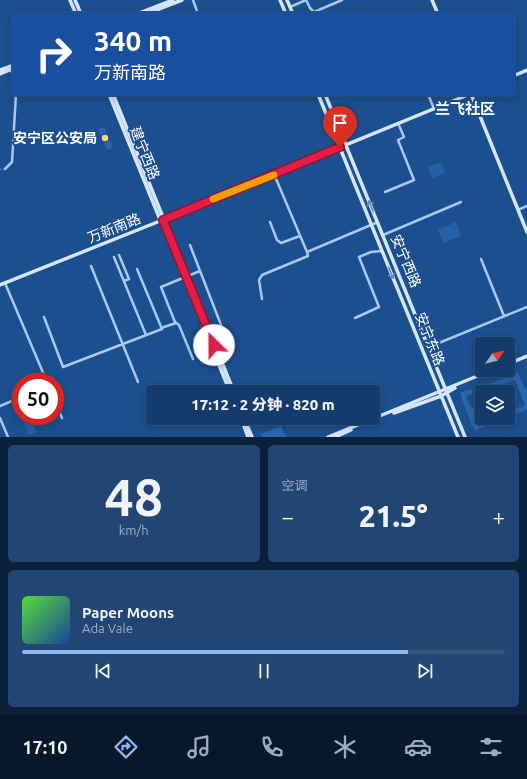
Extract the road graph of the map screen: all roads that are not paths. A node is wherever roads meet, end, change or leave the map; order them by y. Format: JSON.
{"nodes":[{"id":1,"x":70,"y":0,"type":"edge"},
{"id":2,"x":75,"y":0,"type":"edge"},
{"id":3,"x":173,"y":0,"type":"edge"},
{"id":4,"x":182,"y":0,"type":"edge"},
{"id":5,"x":193,"y":0,"type":"edge"},
{"id":6,"x":280,"y":0,"type":"edge"},
{"id":7,"x":287,"y":0,"type":"edge"},
{"id":8,"x":307,"y":0,"type":"edge"},
{"id":9,"x":342,"y":0,"type":"edge"},
{"id":10,"x":432,"y":0,"type":"edge"},
{"id":11,"x":290,"y":7,"type":"junction"},
{"id":12,"x":75,"y":12,"type":"edge"},
{"id":13,"x":80,"y":12,"type":"edge"},
{"id":14,"x":142,"y":12,"type":"edge"},
{"id":15,"x":151,"y":12,"type":"edge"},
{"id":16,"x":197,"y":12,"type":"edge"},
{"id":17,"x":285,"y":12,"type":"edge"},
{"id":18,"x":292,"y":12,"type":"edge"},
{"id":19,"x":437,"y":12,"type":"edge"},
{"id":20,"x":12,"y":65,"type":"edge"},
{"id":21,"x":0,"y":70,"type":"edge"},
{"id":22,"x":10,"y":70,"type":"joint"},
{"id":23,"x":527,"y":70,"type":"edge"},
{"id":24,"x":12,"y":72,"type":"edge"},
{"id":25,"x":0,"y":74,"type":"edge"},
{"id":26,"x":515,"y":75,"type":"edge"},
{"id":27,"x":16,"y":96,"type":"edge"},
{"id":28,"x":110,"y":96,"type":"edge"},
{"id":29,"x":114,"y":96,"type":"edge"},
{"id":30,"x":319,"y":96,"type":"edge"},
{"id":31,"x":327,"y":96,"type":"edge"},
{"id":32,"x":429,"y":96,"type":"edge"},
{"id":33,"x":466,"y":96,"type":"edge"},
{"id":34,"x":472,"y":96,"type":"edge"},
{"id":35,"x":434,"y":109,"type":"junction"},
{"id":36,"x":398,"y":123,"type":"junction"},
{"id":37,"x":346,"y":144,"type":"junction"},
{"id":38,"x":340,"y":147,"type":"junction"},
{"id":39,"x":145,"y":156,"type":"dead end"},
{"id":40,"x":139,"y":158,"type":"junction"},
{"id":41,"x":5,"y":169,"type":"dead end"},
{"id":42,"x":274,"y":174,"type":"junction"},
{"id":43,"x":385,"y":192,"type":"dead end"},
{"id":44,"x":461,"y":202,"type":"dead end"},
{"id":45,"x":527,"y":206,"type":"edge"},
{"id":46,"x":518,"y":210,"type":"junction"},
{"id":47,"x":162,"y":221,"type":"junction"},
{"id":48,"x":270,"y":222,"type":"dead end"},
{"id":49,"x":378,"y":222,"type":"junction"},
{"id":50,"x":372,"y":225,"type":"junction"},
{"id":51,"x":527,"y":232,"type":"edge"},
{"id":52,"x":383,"y":235,"type":"junction"},
{"id":53,"x":300,"y":236,"type":"junction"},
{"id":54,"x":190,"y":245,"type":"dead end"},
{"id":55,"x":382,"y":251,"type":"junction"},
{"id":56,"x":307,"y":252,"type":"junction"},
{"id":57,"x":119,"y":255,"type":"dead end"},
{"id":58,"x":114,"y":257,"type":"dead end"},
{"id":59,"x":481,"y":259,"type":"dead end"},
{"id":60,"x":92,"y":266,"type":"dead end"},
{"id":61,"x":137,"y":269,"type":"dead end"},
{"id":62,"x":200,"y":271,"type":"junction"},
{"id":63,"x":185,"y":278,"type":"junction"},
{"id":64,"x":124,"y":282,"type":"junction"},
{"id":65,"x":5,"y":283,"type":"junction"},
{"id":66,"x":0,"y":285,"type":"edge"},
{"id":67,"x":262,"y":299,"type":"dead end"},
{"id":68,"x":527,"y":307,"type":"edge"},
{"id":69,"x":504,"y":316,"type":"junction"},
{"id":70,"x":44,"y":317,"type":"dead end"},
{"id":71,"x":355,"y":318,"type":"dead end"},
{"id":72,"x":176,"y":323,"type":"junction"},
{"id":73,"x":221,"y":325,"type":"dead end"},
{"id":74,"x":161,"y":328,"type":"junction"},
{"id":75,"x":146,"y":336,"type":"junction"},
{"id":76,"x":123,"y":344,"type":"junction"},
{"id":77,"x":429,"y":346,"type":"junction"},
{"id":78,"x":527,"y":357,"type":"edge"},
{"id":79,"x":193,"y":360,"type":"dead end"},
{"id":80,"x":515,"y":362,"type":"edge"},
{"id":81,"x":43,"y":373,"type":"edge"},
{"id":82,"x":477,"y":377,"type":"edge"},
{"id":83,"x":481,"y":377,"type":"edge"},
{"id":84,"x":138,"y":382,"type":"dead end"},
{"id":85,"x":227,"y":385,"type":"edge"},
{"id":86,"x":231,"y":385,"type":"edge"},
{"id":87,"x":446,"y":391,"type":"junction"},
{"id":88,"x":439,"y":392,"type":"junction"},
{"id":89,"x":441,"y":396,"type":"junction"},
{"id":90,"x":12,"y":401,"type":"edge"},
{"id":91,"x":452,"y":405,"type":"junction"},
{"id":92,"x":0,"y":406,"type":"edge"},
{"id":93,"x":446,"y":408,"type":"junction"},
{"id":94,"x":0,"y":418,"type":"edge"},
{"id":95,"x":244,"y":425,"type":"edge"},
{"id":96,"x":247,"y":425,"type":"edge"},
{"id":97,"x":8,"y":437,"type":"edge"},
{"id":98,"x":248,"y":437,"type":"edge"},
{"id":99,"x":252,"y":437,"type":"edge"},
{"id":100,"x":328,"y":437,"type":"edge"},
{"id":101,"x":335,"y":437,"type":"edge"},
{"id":102,"x":458,"y":437,"type":"edge"},
{"id":103,"x":465,"y":437,"type":"edge"}],
"edges":[{"from":1,"to":12,"type":"main road"},
{"from":2,"to":13,"type":"main road"},
{"from":3,"to":14,"type":"main road"},
{"from":4,"to":15,"type":"main road"},
{"from":5,"to":16,"type":"street"},
{"from":6,"to":17,"type":"main road"},
{"from":7,"to":11,"type":"main road"},
{"from":8,"to":9,"type":"street"},
{"from":8,"to":11,"type":"street"},
{"from":10,"to":19,"type":"main road"},
{"from":11,"to":18,"type":"main road"},
{"from":20,"to":21,"type":"main road"},
{"from":22,"to":24,"type":"street"},
{"from":22,"to":25,"type":"main road"},
{"from":23,"to":26,"type":"main road"},
{"from":27,"to":41,"type":"street"},
{"from":28,"to":47,"type":"main road","name":"建宁西路"},
{"from":29,"to":40,"type":"main road","name":"建宁西路"},
{"from":30,"to":38,"type":"main road","name":"安宁东路"},
{"from":31,"to":37,"type":"main road","name":"安宁西路"},
{"from":32,"to":35,"type":"street"},
{"from":33,"to":35,"type":"main road","name":"万新南路"},
{"from":34,"to":46,"type":"main road"},
{"from":35,"to":36,"type":"main road","name":"万新南路"},
{"from":36,"to":37,"type":"main road","name":"万新南路"},
{"from":36,"to":43,"type":"street"},
{"from":37,"to":38,"type":"main road","name":"万新南路"},
{"from":49,"to":37,"type":"main road","name":"安宁西路","one_way":true},
{"from":38,"to":42,"type":"main road","name":"万新南路"},
{"from":38,"to":50,"type":"main road","name":"安宁东路"},
{"from":39,"to":40,"type":"street"},
{"from":40,"to":47,"type":"main road","name":"建宁西路"},
{"from":42,"to":47,"type":"main road","name":"万新南路"},
{"from":42,"to":53,"type":"street"},
{"from":44,"to":52,"type":"street"},
{"from":45,"to":46,"type":"street"},
{"from":46,"to":51,"type":"main road"},
{"from":47,"to":63,"type":"main road"},
{"from":47,"to":65,"type":"main road","name":"万新南路"},
{"from":48,"to":53,"type":"street"},
{"from":49,"to":50,"type":"street"},
{"from":49,"to":52,"type":"main road","name":"安宁西路"},
{"from":50,"to":55,"type":"main road","name":"安宁东路"},
{"from":50,"to":56,"type":"street"},
{"from":52,"to":77,"type":"main road","name":"安宁西路"},
{"from":53,"to":56,"type":"street"},
{"from":54,"to":62,"type":"street"},
{"from":55,"to":71,"type":"street"},
{"from":55,"to":88,"type":"main road","name":"安宁东路","one_way":true},
{"from":56,"to":67,"type":"street"},
{"from":57,"to":64,"type":"street"},
{"from":58,"to":64,"type":"street"},
{"from":59,"to":69,"type":"street"},
{"from":60,"to":76,"type":"street"},
{"from":61,"to":74,"type":"street"},
{"from":62,"to":63,"type":"street"},
{"from":62,"to":73,"type":"street"},
{"from":63,"to":72,"type":"street"},
{"from":63,"to":85,"type":"main road"},
{"from":63,"to":86,"type":"main road"},
{"from":64,"to":75,"type":"street"},
{"from":65,"to":66,"type":"main road","name":"万新南路"},
{"from":65,"to":81,"type":"street"},
{"from":68,"to":69,"type":"street"},
{"from":69,"to":77,"type":"street"},
{"from":70,"to":76,"type":"street"},
{"from":72,"to":74,"type":"street"},
{"from":72,"to":79,"type":"street"},
{"from":74,"to":75,"type":"street"},
{"from":75,"to":76,"type":"street"},
{"from":76,"to":84,"type":"street"},
{"from":77,"to":87,"type":"main road","name":"安宁西路"},
{"from":78,"to":80,"type":"main road"},
{"from":82,"to":87,"type":"main road"},
{"from":83,"to":87,"type":"main road"},
{"from":87,"to":88,"type":"main road"},
{"from":87,"to":89,"type":"main road"},
{"from":87,"to":91,"type":"main road","name":"安宁西路"},
{"from":88,"to":89,"type":"main road","name":"安宁东路"},
{"from":88,"to":100,"type":"main road"},
{"from":89,"to":93,"type":"main road","name":"安宁东路"},
{"from":89,"to":101,"type":"main road"},
{"from":90,"to":92,"type":"street"},
{"from":91,"to":93,"type":"main road"},
{"from":91,"to":103,"type":"main road","name":"安宁西路"},
{"from":93,"to":102,"type":"main road","name":"安宁东路"},
{"from":94,"to":97,"type":"street"},
{"from":95,"to":98,"type":"main road"},
{"from":96,"to":99,"type":"main road"}]}
